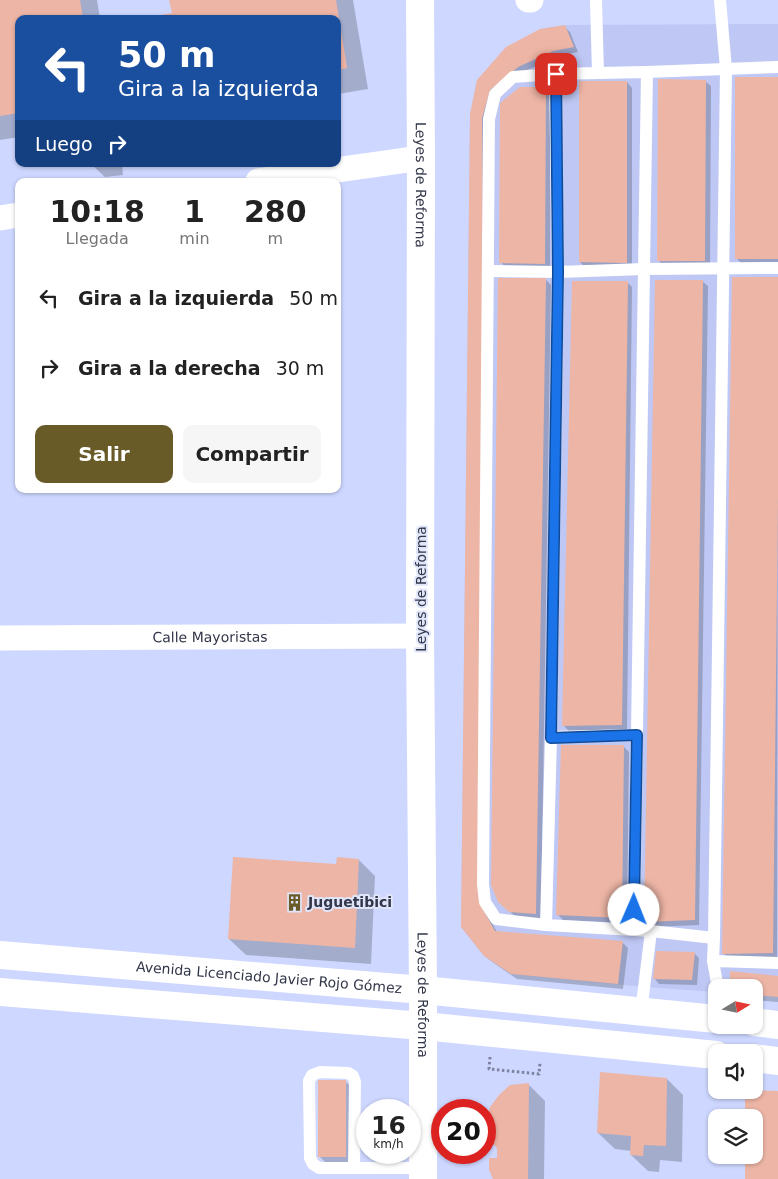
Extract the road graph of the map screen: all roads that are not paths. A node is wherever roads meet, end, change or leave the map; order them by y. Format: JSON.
{"nodes":[{"id":1,"x":420,"y":0,"type":"edge"},
{"id":2,"x":596,"y":0,"type":"edge"},
{"id":3,"x":720,"y":0,"type":"edge"},
{"id":4,"x":778,"y":67,"type":"edge"},
{"id":5,"x":726,"y":69,"type":"junction"},
{"id":6,"x":647,"y":72,"type":"junction"},
{"id":7,"x":598,"y":73,"type":"junction"},
{"id":8,"x":556,"y":74,"type":"junction"},
{"id":9,"x":421,"y":158,"type":"junction"},
{"id":10,"x":279,"y":178,"type":"edge"},
{"id":11,"x":15,"y":216,"type":"edge"},
{"id":12,"x":0,"y":218,"type":"edge"},
{"id":13,"x":778,"y":268,"type":"edge"},
{"id":14,"x":644,"y":269,"type":"junction"},
{"id":15,"x":723,"y":269,"type":"junction"},
{"id":16,"x":488,"y":271,"type":"junction"},
{"id":17,"x":558,"y":272,"type":"junction"},
{"id":18,"x":420,"y":636,"type":"junction"},
{"id":19,"x":0,"y":638,"type":"edge"},
{"id":20,"x":637,"y":735,"type":"junction"},
{"id":21,"x":551,"y":738,"type":"junction"},
{"id":22,"x":546,"y":925,"type":"junction"},
{"id":23,"x":634,"y":930,"type":"junction"},
{"id":24,"x":651,"y":932,"type":"junction"},
{"id":25,"x":714,"y":938,"type":"junction"},
{"id":26,"x":0,"y":955,"type":"edge"},
{"id":27,"x":713,"y":961,"type":"junction"},
{"id":28,"x":778,"y":964,"type":"edge"},
{"id":29,"x":716,"y":979,"type":"edge"},
{"id":30,"x":423,"y":990,"type":"junction"},
{"id":31,"x":0,"y":992,"type":"edge"},
{"id":32,"x":641,"y":1012,"type":"junction"},
{"id":33,"x":708,"y":1018,"type":"edge"},
{"id":34,"x":763,"y":1023,"type":"edge"},
{"id":35,"x":778,"y":1025,"type":"edge"},
{"id":36,"x":423,"y":1026,"type":"junction"},
{"id":37,"x":708,"y":1054,"type":"edge"},
{"id":38,"x":763,"y":1059,"type":"edge"},
{"id":39,"x":778,"y":1061,"type":"edge"},
{"id":40,"x":354,"y":1168,"type":"junction"},
{"id":41,"x":423,"y":1173,"type":"edge"}],
"edges":[{"from":1,"to":9,"type":"main road","name":"Leyes de Reforma"},
{"from":2,"to":7,"type":"lane"},
{"from":3,"to":5,"type":"lane"},
{"from":4,"to":5,"type":"lane"},
{"from":5,"to":6,"type":"lane"},
{"from":5,"to":15,"type":"lane"},
{"from":6,"to":7,"type":"lane"},
{"from":6,"to":14,"type":"lane"},
{"from":7,"to":8,"type":"lane"},
{"from":8,"to":16,"type":"lane"},
{"from":8,"to":17,"type":"lane"},
{"from":9,"to":10,"type":"street"},
{"from":9,"to":18,"type":"main road","name":"Leyes de Reforma"},
{"from":11,"to":12,"type":"street"},
{"from":13,"to":15,"type":"lane"},
{"from":14,"to":15,"type":"lane"},
{"from":14,"to":17,"type":"lane"},
{"from":14,"to":20,"type":"lane"},
{"from":15,"to":25,"type":"lane"},
{"from":16,"to":17,"type":"lane"},
{"from":16,"to":22,"type":"lane"},
{"from":17,"to":21,"type":"lane"},
{"from":18,"to":19,"type":"street","name":"Calle Mayoristas"},
{"from":18,"to":30,"type":"main road","name":"Leyes de Reforma"},
{"from":20,"to":21,"type":"lane"},
{"from":20,"to":23,"type":"lane"},
{"from":21,"to":22,"type":"lane"},
{"from":22,"to":23,"type":"lane"},
{"from":23,"to":24,"type":"lane"},
{"from":24,"to":25,"type":"lane"},
{"from":24,"to":32,"type":"lane"},
{"from":25,"to":27,"type":"lane"},
{"from":26,"to":30,"type":"main road","name":"Avenida Licenciado Javier Rojo Gómez"},
{"from":27,"to":28,"type":"lane"},
{"from":27,"to":29,"type":"lane"},
{"from":30,"to":32,"type":"main road","name":"Avenida Licenciado Javier Rojo Gómez"},
{"from":30,"to":36,"type":"main road","name":"Leyes de Reforma"},
{"from":31,"to":36,"type":"main road"},
{"from":32,"to":33,"type":"main road","name":"Avenida Licenciado Javier Rojo Gómez"},
{"from":34,"to":35,"type":"main road"},
{"from":36,"to":37,"type":"main road"},
{"from":36,"to":41,"type":"main road","name":"Leyes de Reforma"},
{"from":38,"to":39,"type":"main road"},
{"from":40,"to":40,"type":"lane"},
{"from":40,"to":41,"type":"lane"}]}
